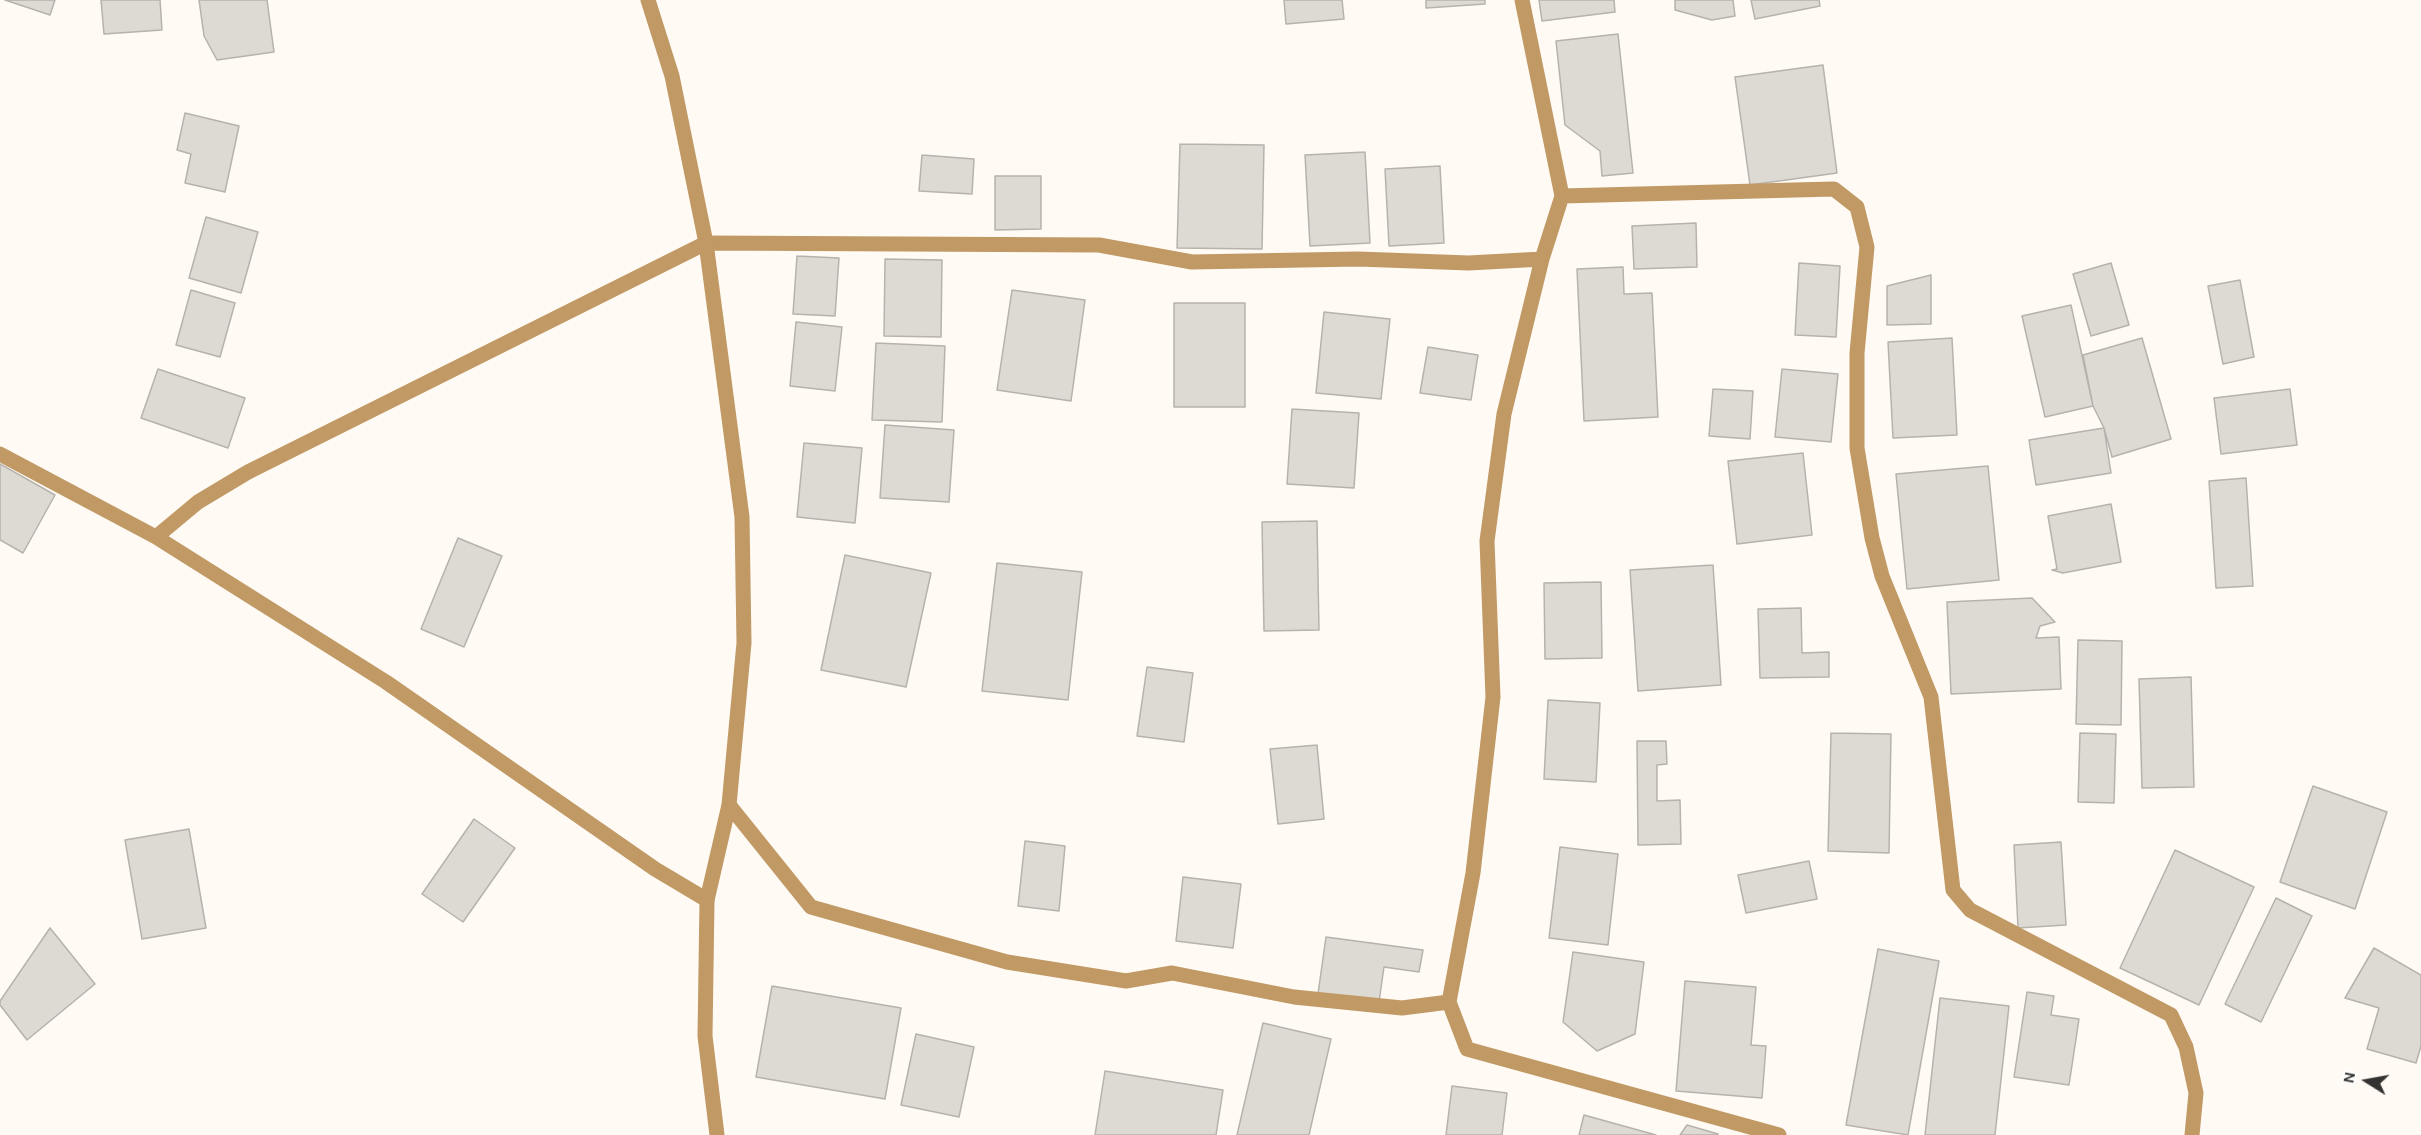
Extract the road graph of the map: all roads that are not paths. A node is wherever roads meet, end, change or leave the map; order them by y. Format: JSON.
{"nodes":[{"id":1,"x":648,"y":0,"type":"edge"},
{"id":2,"x":1522,"y":0,"type":"edge"},
{"id":3,"x":1562,"y":196,"type":"junction"},
{"id":4,"x":706,"y":243,"type":"junction"},
{"id":5,"x":1542,"y":259,"type":"junction"},
{"id":6,"x":0,"y":453,"type":"edge"},
{"id":7,"x":156,"y":537,"type":"junction"},
{"id":8,"x":729,"y":805,"type":"junction"},
{"id":9,"x":707,"y":900,"type":"junction"},
{"id":10,"x":1449,"y":1002,"type":"junction"},
{"id":11,"x":717,"y":1135,"type":"edge"},
{"id":12,"x":1779,"y":1135,"type":"edge"},
{"id":13,"x":2192,"y":1135,"type":"edge"}],
"edges":[{"from":1,"to":4,"type":"street"},
{"from":2,"to":3,"type":"street"},
{"from":3,"to":5,"type":"street"},
{"from":3,"to":13,"type":"street"},
{"from":4,"to":5,"type":"street"},
{"from":4,"to":7,"type":"street"},
{"from":4,"to":8,"type":"street"},
{"from":5,"to":10,"type":"street"},
{"from":6,"to":7,"type":"street"},
{"from":7,"to":9,"type":"street"},
{"from":8,"to":9,"type":"street"},
{"from":8,"to":10,"type":"street"},
{"from":9,"to":11,"type":"street"},
{"from":10,"to":12,"type":"street"}]}
